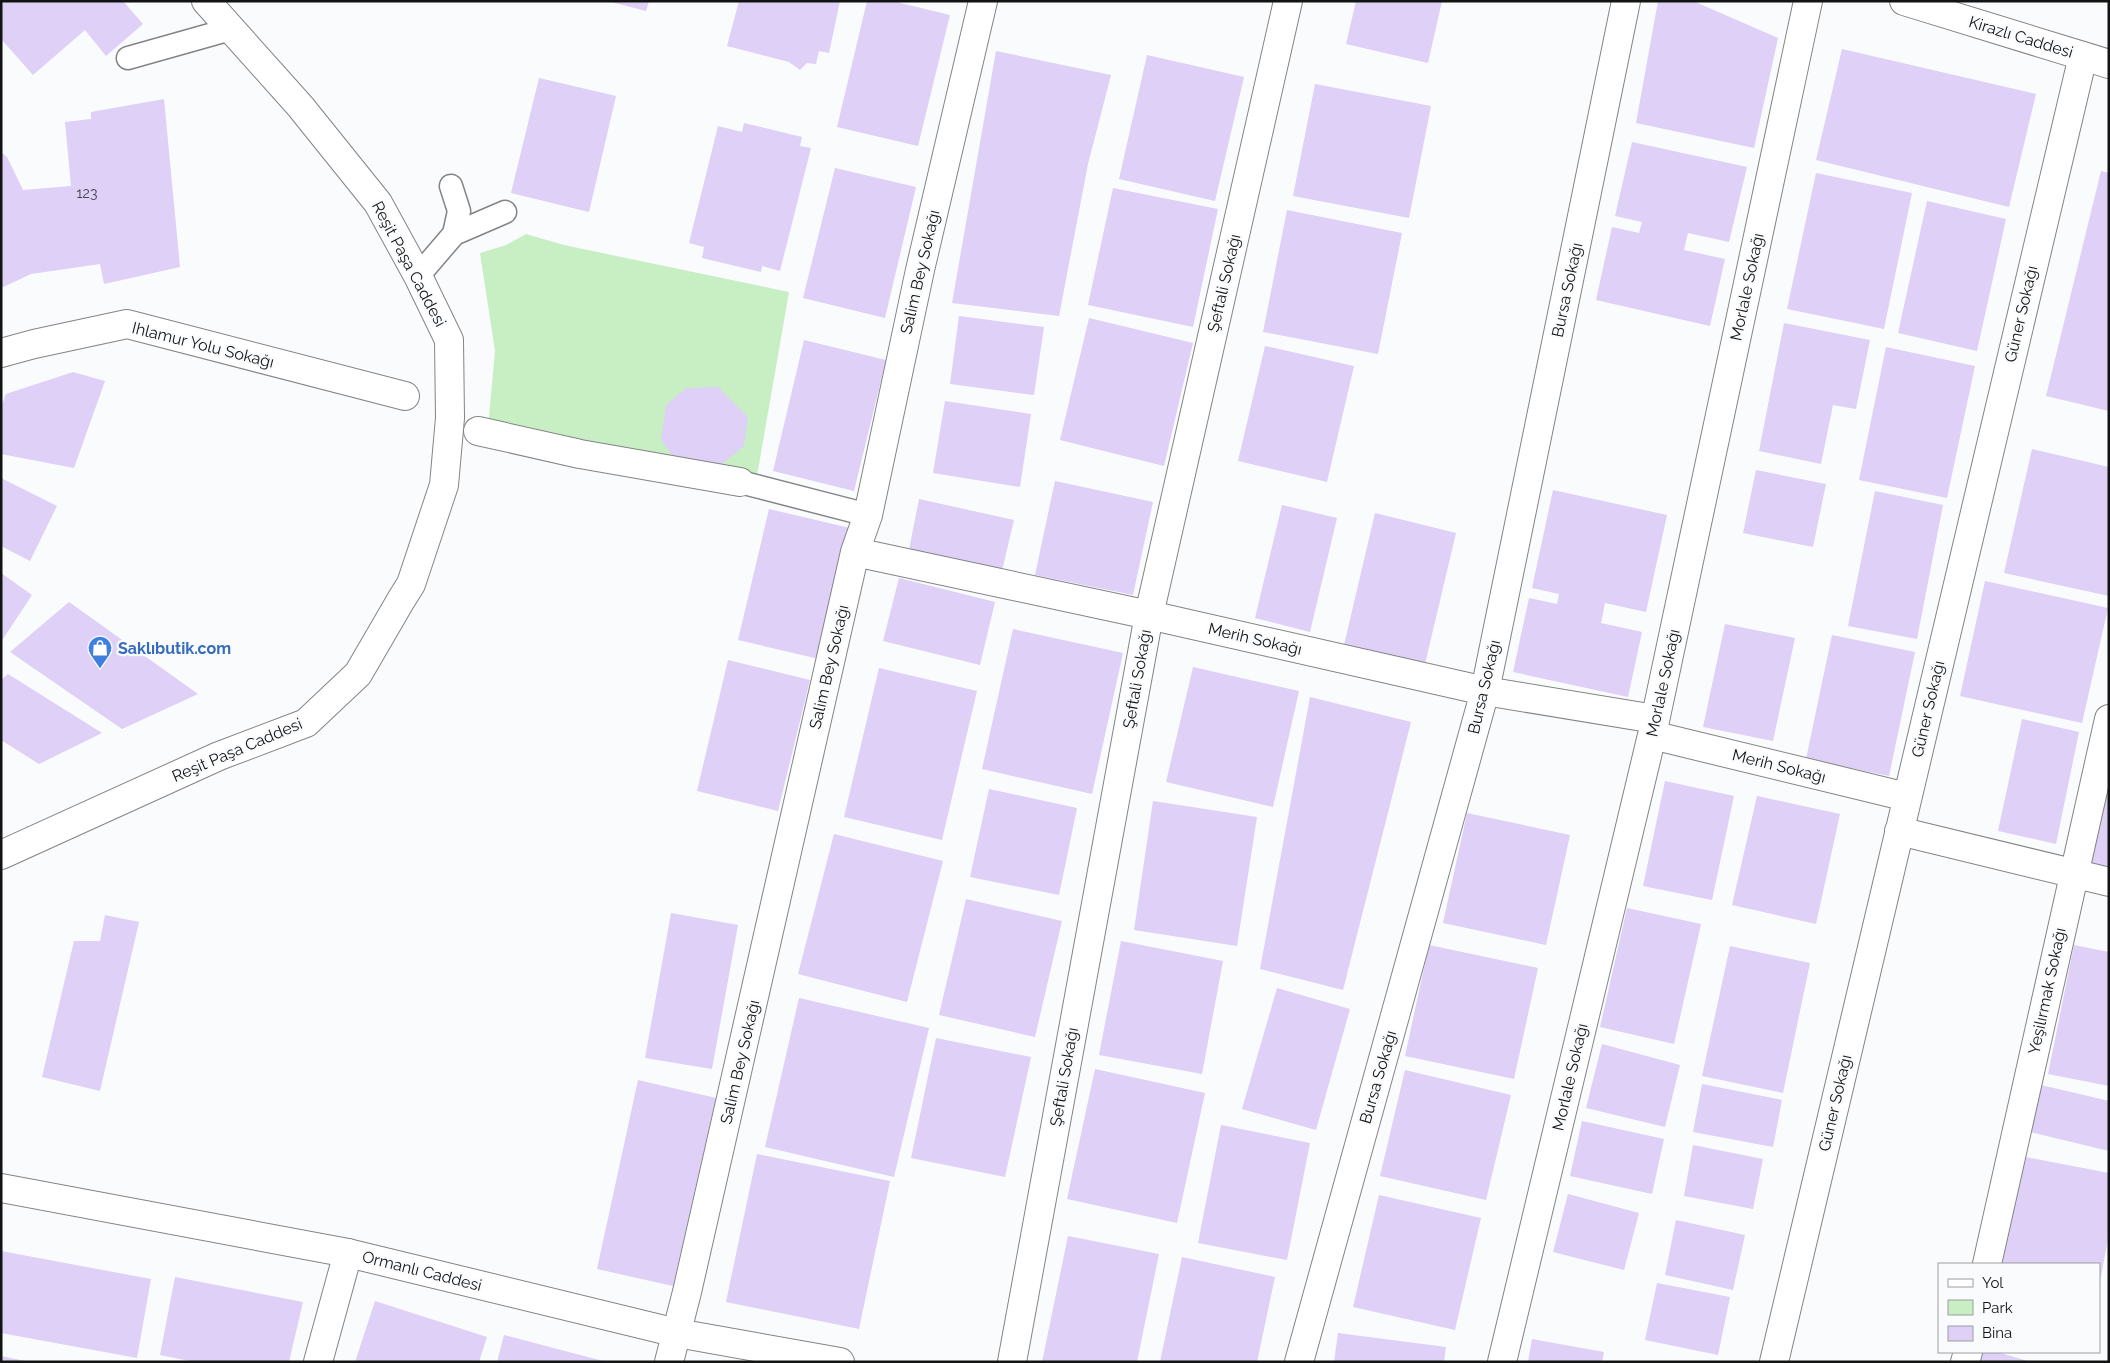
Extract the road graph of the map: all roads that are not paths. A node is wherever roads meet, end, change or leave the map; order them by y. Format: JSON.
{"nodes":[{"id":1,"x":206,"y":1,"type":"edge"},
{"id":2,"x":983,"y":1,"type":"edge"},
{"id":3,"x":1288,"y":1,"type":"edge"},
{"id":4,"x":1626,"y":1,"type":"edge"},
{"id":5,"x":1808,"y":1,"type":"edge"},
{"id":6,"x":1904,"y":1,"type":"edge"},
{"id":7,"x":232,"y":29,"type":"junction"},
{"id":8,"x":2082,"y":56,"type":"junction"},
{"id":9,"x":128,"y":58,"type":"dead end"},
{"id":10,"x":2109,"y":64,"type":"edge"},
{"id":11,"x":451,"y":186,"type":"dead end"},
{"id":12,"x":505,"y":212,"type":"dead end"},
{"id":13,"x":454,"y":234,"type":"junction"},
{"id":14,"x":418,"y":276,"type":"junction"},
{"id":15,"x":1,"y":353,"type":"edge"},
{"id":16,"x":404,"y":396,"type":"dead end"},
{"id":17,"x":478,"y":431,"type":"dead end"},
{"id":18,"x":740,"y":482,"type":"joint"},
{"id":19,"x":868,"y":515,"type":"junction"},
{"id":20,"x":855,"y":552,"type":"junction"},
{"id":21,"x":1149,"y":615,"type":"junction"},
{"id":22,"x":1485,"y":691,"type":"junction"},
{"id":23,"x":2109,"y":719,"type":"edge"},
{"id":24,"x":1653,"y":727,"type":"junction"},
{"id":25,"x":1907,"y":797,"type":"junction"},
{"id":26,"x":1899,"y":831,"type":"junction"},
{"id":27,"x":1,"y":855,"type":"edge"},
{"id":28,"x":2073,"y":874,"type":"junction"},
{"id":29,"x":2109,"y":882,"type":"edge"},
{"id":30,"x":1,"y":1188,"type":"edge"},
{"id":31,"x":348,"y":1252,"type":"junction"},
{"id":32,"x":1987,"y":1263,"type":"edge"},
{"id":33,"x":677,"y":1333,"type":"junction"},
{"id":34,"x":318,"y":1362,"type":"edge"},
{"id":35,"x":669,"y":1362,"type":"edge"},
{"id":36,"x":840,"y":1362,"type":"edge"},
{"id":37,"x":1012,"y":1362,"type":"edge"},
{"id":38,"x":1299,"y":1362,"type":"edge"},
{"id":39,"x":1502,"y":1362,"type":"edge"},
{"id":40,"x":1774,"y":1362,"type":"edge"}],
"edges":[{"from":1,"to":7,"type":"street","name":"Reşit Paşa Caddesi"},
{"from":2,"to":19,"type":"street","name":"Salim Bey Sokağı"},
{"from":3,"to":21,"type":"street","name":"Şeftali Sokağı"},
{"from":4,"to":22,"type":"street","name":"Bursa Sokağı"},
{"from":5,"to":24,"type":"street","name":"Morlale Sokağı"},
{"from":6,"to":8,"type":"street","name":"Kirazlı Caddesi"},
{"from":7,"to":9,"type":"lane"},
{"from":7,"to":14,"type":"street","name":"Reşit Paşa Caddesi"},
{"from":8,"to":10,"type":"street","name":"Kirazlı Caddesi"},
{"from":8,"to":25,"type":"street","name":"Güner Sokağı"},
{"from":11,"to":13,"type":"lane"},
{"from":12,"to":13,"type":"lane"},
{"from":13,"to":14,"type":"lane"},
{"from":14,"to":27,"type":"street","name":"Reşit Paşa Caddesi"},
{"from":15,"to":16,"type":"street","name":"Ihlamur Yolu Sokağı"},
{"from":17,"to":18,"type":"street"},
{"from":18,"to":19,"type":"lane"},
{"from":19,"to":20,"type":"street","name":"Salim Bey Sokağı"},
{"from":20,"to":21,"type":"street","name":"Merih Sokağı"},
{"from":20,"to":33,"type":"street","name":"Salim Bey Sokağı"},
{"from":21,"to":22,"type":"street","name":"Merih Sokağı"},
{"from":21,"to":37,"type":"street","name":"Şeftali Sokağı"},
{"from":22,"to":24,"type":"street","name":"Merih Sokağı"},
{"from":22,"to":38,"type":"street","name":"Bursa Sokağı"},
{"from":23,"to":28,"type":"street","name":"Yeşilırmak Sokağı"},
{"from":24,"to":25,"type":"street","name":"Merih Sokağı"},
{"from":24,"to":39,"type":"street","name":"Morlale Sokağı"},
{"from":25,"to":26,"type":"street","name":"Güner Sokağı"},
{"from":26,"to":28,"type":"street"},
{"from":26,"to":40,"type":"street","name":"Güner Sokağı"},
{"from":28,"to":29,"type":"street"},
{"from":28,"to":32,"type":"street","name":"Yeşilırmak Sokağı"},
{"from":30,"to":31,"type":"street","name":"Ormanlı Caddesi"},
{"from":31,"to":33,"type":"street","name":"Ormanlı Caddesi"},
{"from":31,"to":34,"type":"street"},
{"from":33,"to":35,"type":"street","name":"Salim Bey Sokağı"},
{"from":33,"to":36,"type":"street","name":"Ormanlı Caddesi"}]}
